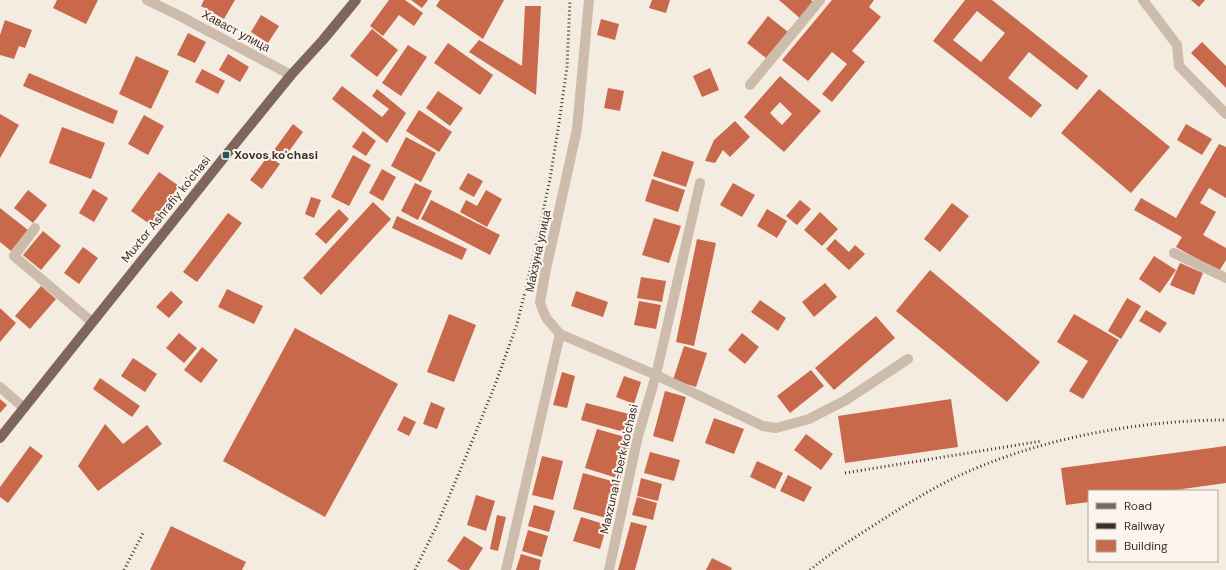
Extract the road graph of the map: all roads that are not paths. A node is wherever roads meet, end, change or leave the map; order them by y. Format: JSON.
{"nodes":[{"id":1,"x":147,"y":0,"type":"edge"},
{"id":2,"x":356,"y":0,"type":"edge"},
{"id":3,"x":589,"y":0,"type":"edge"},
{"id":4,"x":820,"y":0,"type":"edge"},
{"id":5,"x":1143,"y":0,"type":"edge"},
{"id":6,"x":291,"y":75,"type":"junction"},
{"id":7,"x":750,"y":85,"type":"dead end"},
{"id":8,"x":1226,"y":114,"type":"edge"},
{"id":9,"x":700,"y":183,"type":"dead end"},
{"id":10,"x":35,"y":228,"type":"dead end"},
{"id":11,"x":1174,"y":253,"type":"dead end"},
{"id":12,"x":1226,"y":278,"type":"edge"},
{"id":13,"x":92,"y":322,"type":"junction"},
{"id":14,"x":560,"y":334,"type":"junction"},
{"id":15,"x":908,"y":360,"type":"dead end"},
{"id":16,"x":656,"y":375,"type":"junction"},
{"id":17,"x":0,"y":387,"type":"edge"},
{"id":18,"x":24,"y":408,"type":"junction"},
{"id":19,"x":0,"y":438,"type":"edge"},
{"id":20,"x":506,"y":570,"type":"edge"},
{"id":21,"x":609,"y":570,"type":"edge"}],
"edges":[{"from":1,"to":6,"type":"street","name":"Хаваст улица"},
{"from":2,"to":6,"type":"main road","name":"Muxtor Ashrafiy ko'chasi"},
{"from":3,"to":14,"type":"street","name":"Махзуна улица"},
{"from":4,"to":7,"type":"street"},
{"from":5,"to":8,"type":"street"},
{"from":6,"to":13,"type":"main road","name":"Muxtor Ashrafiy ko'chasi"},
{"from":9,"to":16,"type":"street","name":"Maxzuna 1-berk ko'chasi"},
{"from":10,"to":13,"type":"street"},
{"from":11,"to":12,"type":"street"},
{"from":13,"to":18,"type":"main road","name":"Muxtor Ashrafiy ko'chasi"},
{"from":14,"to":16,"type":"street"},
{"from":14,"to":20,"type":"street"},
{"from":15,"to":16,"type":"street"},
{"from":16,"to":21,"type":"street","name":"Maxzuna 1-berk ko'chasi"},
{"from":17,"to":18,"type":"street"},
{"from":18,"to":19,"type":"main road","name":"Muxtor Ashrafiy ko'chasi"}]}
